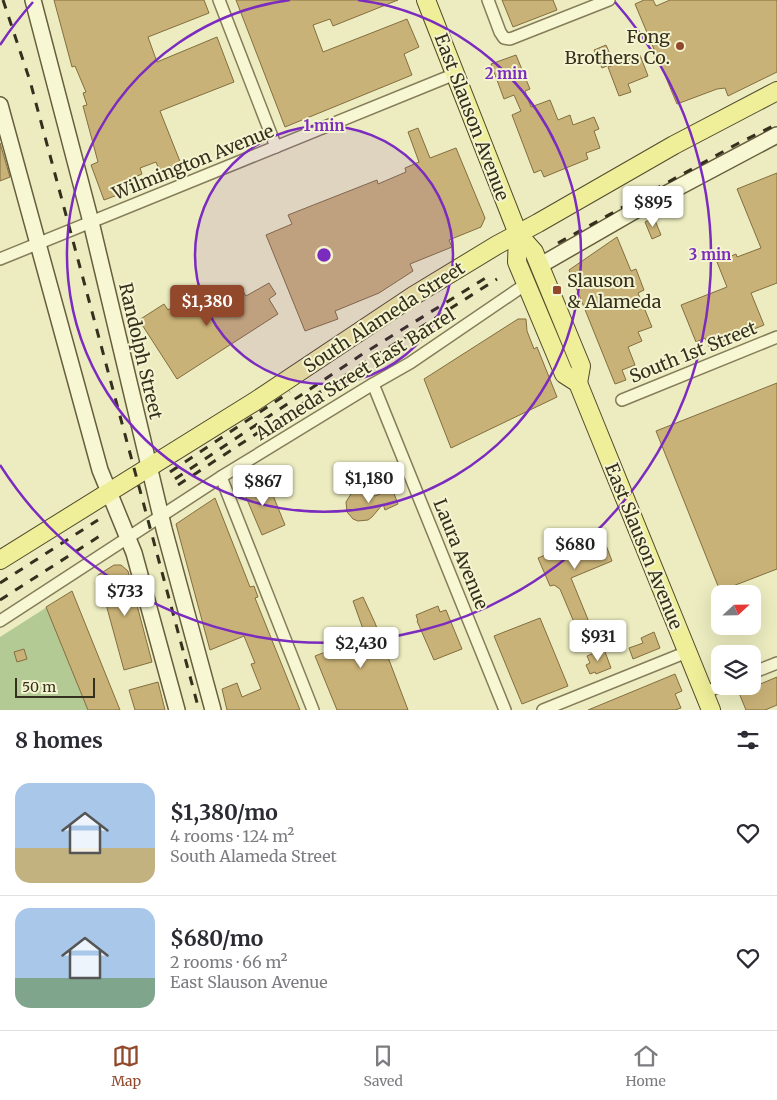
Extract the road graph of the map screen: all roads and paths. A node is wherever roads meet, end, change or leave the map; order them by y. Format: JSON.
{"nodes":[{"id":1,"x":33,"y":0,"type":"edge"},
{"id":2,"x":219,"y":0,"type":"edge"},
{"id":3,"x":426,"y":0,"type":"edge"},
{"id":4,"x":488,"y":0,"type":"edge"},
{"id":5,"x":609,"y":0,"type":"edge"},
{"id":6,"x":455,"y":74,"type":"junction"},
{"id":7,"x":777,"y":91,"type":"edge"},
{"id":8,"x":1,"y":113,"type":"edge"},
{"id":9,"x":777,"y":135,"type":"edge"},
{"id":10,"x":276,"y":147,"type":"junction"},
{"id":11,"x":91,"y":222,"type":"junction"},
{"id":12,"x":518,"y":234,"type":"junction"},
{"id":13,"x":38,"y":243,"type":"junction"},
{"id":14,"x":0,"y":259,"type":"edge"},
{"id":15,"x":540,"y":266,"type":"junction"},
{"id":16,"x":526,"y":284,"type":"junction"},
{"id":17,"x":777,"y":337,"type":"edge"},
{"id":18,"x":578,"y":383,"type":"junction"},
{"id":19,"x":373,"y":384,"type":"junction"},
{"id":20,"x":622,"y":400,"type":"dead end"},
{"id":21,"x":149,"y":467,"type":"junction"},
{"id":22,"x":220,"y":478,"type":"junction"},
{"id":23,"x":108,"y":492,"type":"junction"},
{"id":24,"x":161,"y":517,"type":"junction"},
{"id":25,"x":128,"y":539,"type":"junction"},
{"id":26,"x":0,"y":560,"type":"edge"},
{"id":27,"x":0,"y":621,"type":"edge"},
{"id":28,"x":687,"y":652,"type":"junction"},
{"id":29,"x":777,"y":662,"type":"edge"},
{"id":30,"x":761,"y":669,"type":"edge"},
{"id":31,"x":711,"y":690,"type":"edge"},
{"id":32,"x":704,"y":693,"type":"junction"},
{"id":33,"x":177,"y":710,"type":"edge"},
{"id":34,"x":213,"y":710,"type":"edge"},
{"id":35,"x":313,"y":710,"type":"edge"},
{"id":36,"x":505,"y":710,"type":"edge"},
{"id":37,"x":543,"y":710,"type":"edge"},
{"id":38,"x":711,"y":710,"type":"edge"}],
"edges":[{"from":1,"to":11,"type":"street","name":"Randolph Street"},
{"from":2,"to":10,"type":"street"},
{"from":3,"to":6,"type":"main road","name":"East Slauson Avenue"},
{"from":4,"to":5,"type":"street"},
{"from":6,"to":10,"type":"street","name":"Wilmington Avenue"},
{"from":6,"to":12,"type":"main road","name":"East Slauson Avenue"},
{"from":7,"to":12,"type":"main road","name":"South Alameda Street"},
{"from":8,"to":13,"type":"street"},
{"from":9,"to":15,"type":"street"},
{"from":10,"to":11,"type":"street","name":"Wilmington Avenue"},
{"from":11,"to":13,"type":"street","name":"Wilmington Avenue"},
{"from":11,"to":21,"type":"street","name":"Randolph Street"},
{"from":12,"to":15,"type":"main road","name":"East Slauson Avenue"},
{"from":12,"to":16,"type":"main road","name":"East Slauson Avenue"},
{"from":12,"to":21,"type":"main road","name":"South Alameda Street"},
{"from":13,"to":14,"type":"street","name":"Wilmington Avenue"},
{"from":13,"to":23,"type":"street"},
{"from":15,"to":18,"type":"main road","name":"East Slauson Avenue"},
{"from":16,"to":18,"type":"main road","name":"East Slauson Avenue"},
{"from":16,"to":19,"type":"street","name":"Alameda Street East Barrel"},
{"from":17,"to":20,"type":"street","name":"South 1st Street"},
{"from":18,"to":28,"type":"main road","name":"East Slauson Avenue"},
{"from":19,"to":22,"type":"street","name":"Alameda Street East Barrel"},
{"from":19,"to":36,"type":"street","name":"Laura Avenue"},
{"from":21,"to":23,"type":"main road","name":"South Alameda Street"},
{"from":21,"to":24,"type":"street","name":"Randolph Street"},
{"from":22,"to":24,"type":"street","name":"Alameda Street East Barrel"},
{"from":22,"to":35,"type":"street"},
{"from":23,"to":25,"type":"street"},
{"from":23,"to":26,"type":"main road","name":"South Alameda Street"},
{"from":24,"to":25,"type":"street","name":"Alameda Street East Barrel"},
{"from":24,"to":34,"type":"street","name":"Randolph Street"},
{"from":25,"to":27,"type":"street","name":"Alameda Street East Barrel"},
{"from":25,"to":33,"type":"street"},
{"from":28,"to":32,"type":"main road","name":"East Slauson Avenue"},
{"from":28,"to":37,"type":"street"},
{"from":29,"to":30,"type":"street"},
{"from":31,"to":32,"type":"street"},
{"from":32,"to":38,"type":"main road","name":"East Slauson Avenue"}]}
